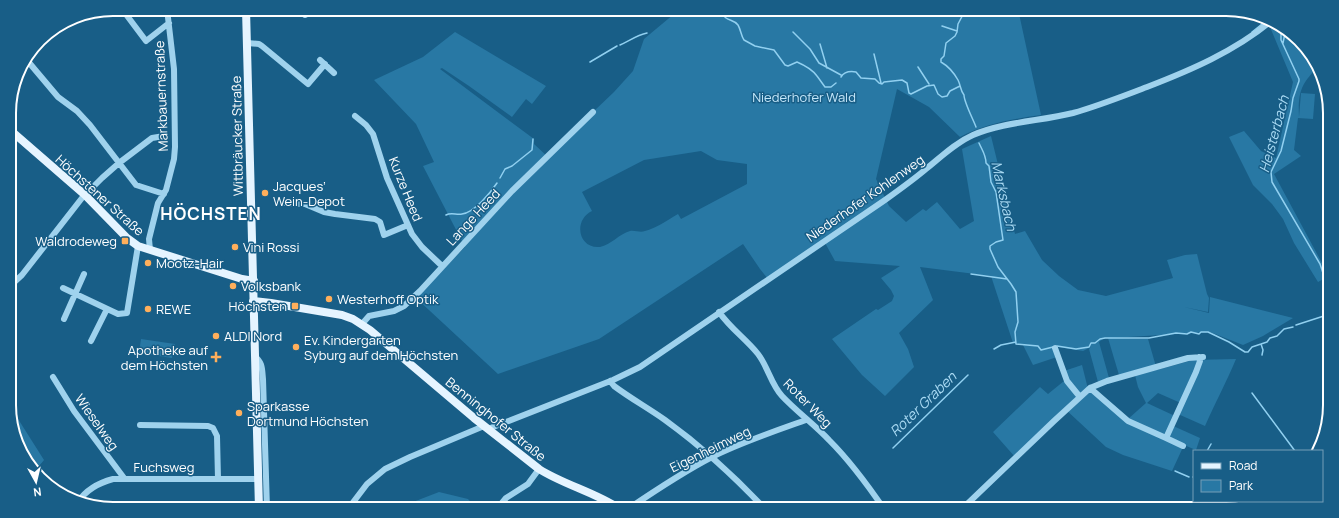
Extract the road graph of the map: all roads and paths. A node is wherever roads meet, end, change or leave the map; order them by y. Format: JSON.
{"nodes":[{"id":1,"x":127,"y":16,"type":"edge"},
{"id":2,"x":168,"y":16,"type":"edge"},
{"id":3,"x":246,"y":16,"type":"edge"},
{"id":4,"x":169,"y":23,"type":"junction"},
{"id":5,"x":1266,"y":25,"type":"edge"},
{"id":6,"x":247,"y":43,"type":"junction"},
{"id":7,"x":30,"y":63,"type":"edge"},
{"id":8,"x":334,"y":73,"type":"dead end"},
{"id":9,"x":593,"y":112,"type":"dead end"},
{"id":10,"x":355,"y":116,"type":"dead end"},
{"id":11,"x":16,"y":135,"type":"edge"},
{"id":12,"x":164,"y":136,"type":"dead end"},
{"id":13,"x":119,"y":163,"type":"junction"},
{"id":14,"x":164,"y":194,"type":"junction"},
{"id":15,"x":84,"y":195,"type":"junction"},
{"id":16,"x":286,"y":203,"type":"dead end"},
{"id":17,"x":408,"y":225,"type":"junction"},
{"id":18,"x":138,"y":246,"type":"junction"},
{"id":19,"x":150,"y":250,"type":"junction"},
{"id":20,"x":442,"y":266,"type":"junction"},
{"id":21,"x":84,"y":274,"type":"dead end"},
{"id":22,"x":16,"y":280,"type":"edge"},
{"id":23,"x":254,"y":281,"type":"junction"},
{"id":24,"x":63,"y":288,"type":"dead end"},
{"id":25,"x":75,"y":294,"type":"junction"},
{"id":26,"x":253,"y":301,"type":"junction"},
{"id":27,"x":106,"y":309,"type":"junction"},
{"id":28,"x":719,"y":312,"type":"junction"},
{"id":29,"x":64,"y":319,"type":"dead end"},
{"id":30,"x":362,"y":324,"type":"junction"},
{"id":31,"x":91,"y":341,"type":"dead end"},
{"id":32,"x":1056,"y":348,"type":"dead end"},
{"id":33,"x":255,"y":357,"type":"junction"},
{"id":34,"x":53,"y":377,"type":"dead end"},
{"id":35,"x":610,"y":381,"type":"junction"},
{"id":36,"x":1090,"y":388,"type":"junction"},
{"id":37,"x":1080,"y":397,"type":"junction"},
{"id":38,"x":806,"y":420,"type":"junction"},
{"id":39,"x":140,"y":425,"type":"dead end"},
{"id":40,"x":486,"y":428,"type":"junction"},
{"id":41,"x":1166,"y":438,"type":"junction"},
{"id":42,"x":1183,"y":446,"type":"dead end"},
{"id":43,"x":712,"y":457,"type":"junction"},
{"id":44,"x":539,"y":469,"type":"junction"},
{"id":45,"x":124,"y":478,"type":"junction"},
{"id":46,"x":218,"y":478,"type":"junction"},
{"id":47,"x":258,"y":479,"type":"junction"},
{"id":48,"x":82,"y":497,"type":"edge"},
{"id":49,"x":259,"y":502,"type":"edge"},
{"id":50,"x":267,"y":502,"type":"edge"},
{"id":51,"x":353,"y":502,"type":"edge"},
{"id":52,"x":503,"y":502,"type":"edge"},
{"id":53,"x":608,"y":502,"type":"edge"},
{"id":54,"x":638,"y":502,"type":"edge"},
{"id":55,"x":759,"y":502,"type":"edge"},
{"id":56,"x":880,"y":502,"type":"edge"},
{"id":57,"x":969,"y":502,"type":"edge"}],
"edges":[{"from":1,"to":4,"type":"street"},
{"from":2,"to":4,"type":"street","name":"Markbauernstraße"},
{"from":3,"to":6,"type":"main road","name":"Wittbräucker Straße"},
{"from":4,"to":14,"type":"street","name":"Markbauernstraße"},
{"from":5,"to":28,"type":"street","name":"Niederhofer Kohlenweg"},
{"from":6,"to":8,"type":"street"},
{"from":6,"to":23,"type":"main road","name":"Wittbräucker Straße"},
{"from":7,"to":13,"type":"street"},
{"from":9,"to":20,"type":"street","name":"Lange Heed"},
{"from":10,"to":17,"type":"street","name":"Kurze Heed"},
{"from":11,"to":15,"type":"main road","name":"Höchstener Straße"},
{"from":12,"to":13,"type":"street"},
{"from":13,"to":14,"type":"street"},
{"from":13,"to":15,"type":"street"},
{"from":14,"to":19,"type":"street","name":"Markbauernstraße"},
{"from":15,"to":18,"type":"main road","name":"Höchstener Straße"},
{"from":15,"to":22,"type":"street"},
{"from":16,"to":17,"type":"street"},
{"from":17,"to":20,"type":"street","name":"Kurze Heed"},
{"from":18,"to":19,"type":"main road","name":"Höchstener Straße"},
{"from":18,"to":27,"type":"street"},
{"from":19,"to":23,"type":"main road","name":"Höchstener Straße"},
{"from":20,"to":30,"type":"street","name":"Lange Heed"},
{"from":21,"to":25,"type":"street"},
{"from":23,"to":26,"type":"main road","name":"Wittbräucker Straße"},
{"from":24,"to":25,"type":"street"},
{"from":25,"to":27,"type":"street"},
{"from":25,"to":29,"type":"street"},
{"from":26,"to":30,"type":"main road","name":"Benninghofer Straße"},
{"from":26,"to":33,"type":"main road","name":"Wittbräucker Straße"},
{"from":27,"to":31,"type":"street"},
{"from":28,"to":35,"type":"street","name":"Niederhofer Kohlenweg"},
{"from":28,"to":38,"type":"street","name":"Roter Weg"},
{"from":30,"to":40,"type":"main road","name":"Benninghofer Straße"},
{"from":32,"to":37,"type":"street"},
{"from":33,"to":47,"type":"main road","name":"Wittbräucker Straße"},
{"from":33,"to":50,"type":"street","name":"Wittbräucker Straße"},
{"from":34,"to":45,"type":"street","name":"Wieselweg"},
{"from":35,"to":40,"type":"street","name":"Niederhofer Kohlenweg"},
{"from":35,"to":43,"type":"street"},
{"from":36,"to":37,"type":"street"},
{"from":36,"to":41,"type":"street"},
{"from":36,"to":41,"type":"street"},
{"from":37,"to":57,"type":"street"},
{"from":38,"to":43,"type":"street","name":"Eigenheimweg"},
{"from":38,"to":56,"type":"street","name":"Roter Weg"},
{"from":39,"to":46,"type":"street"},
{"from":40,"to":44,"type":"main road","name":"Benninghofer Straße"},
{"from":40,"to":51,"type":"street","name":"Niederhofer Kohlenweg"},
{"from":41,"to":42,"type":"street"},
{"from":43,"to":54,"type":"street","name":"Eigenheimweg"},
{"from":43,"to":55,"type":"street"},
{"from":44,"to":52,"type":"street"},
{"from":44,"to":53,"type":"main road","name":"Benninghofer Straße"},
{"from":45,"to":46,"type":"street","name":"Fuchsweg"},
{"from":45,"to":48,"type":"street","name":"Fuchsweg"},
{"from":46,"to":47,"type":"street","name":"Fuchsweg"},
{"from":47,"to":49,"type":"main road","name":"Wittbräucker Straße"}]}
